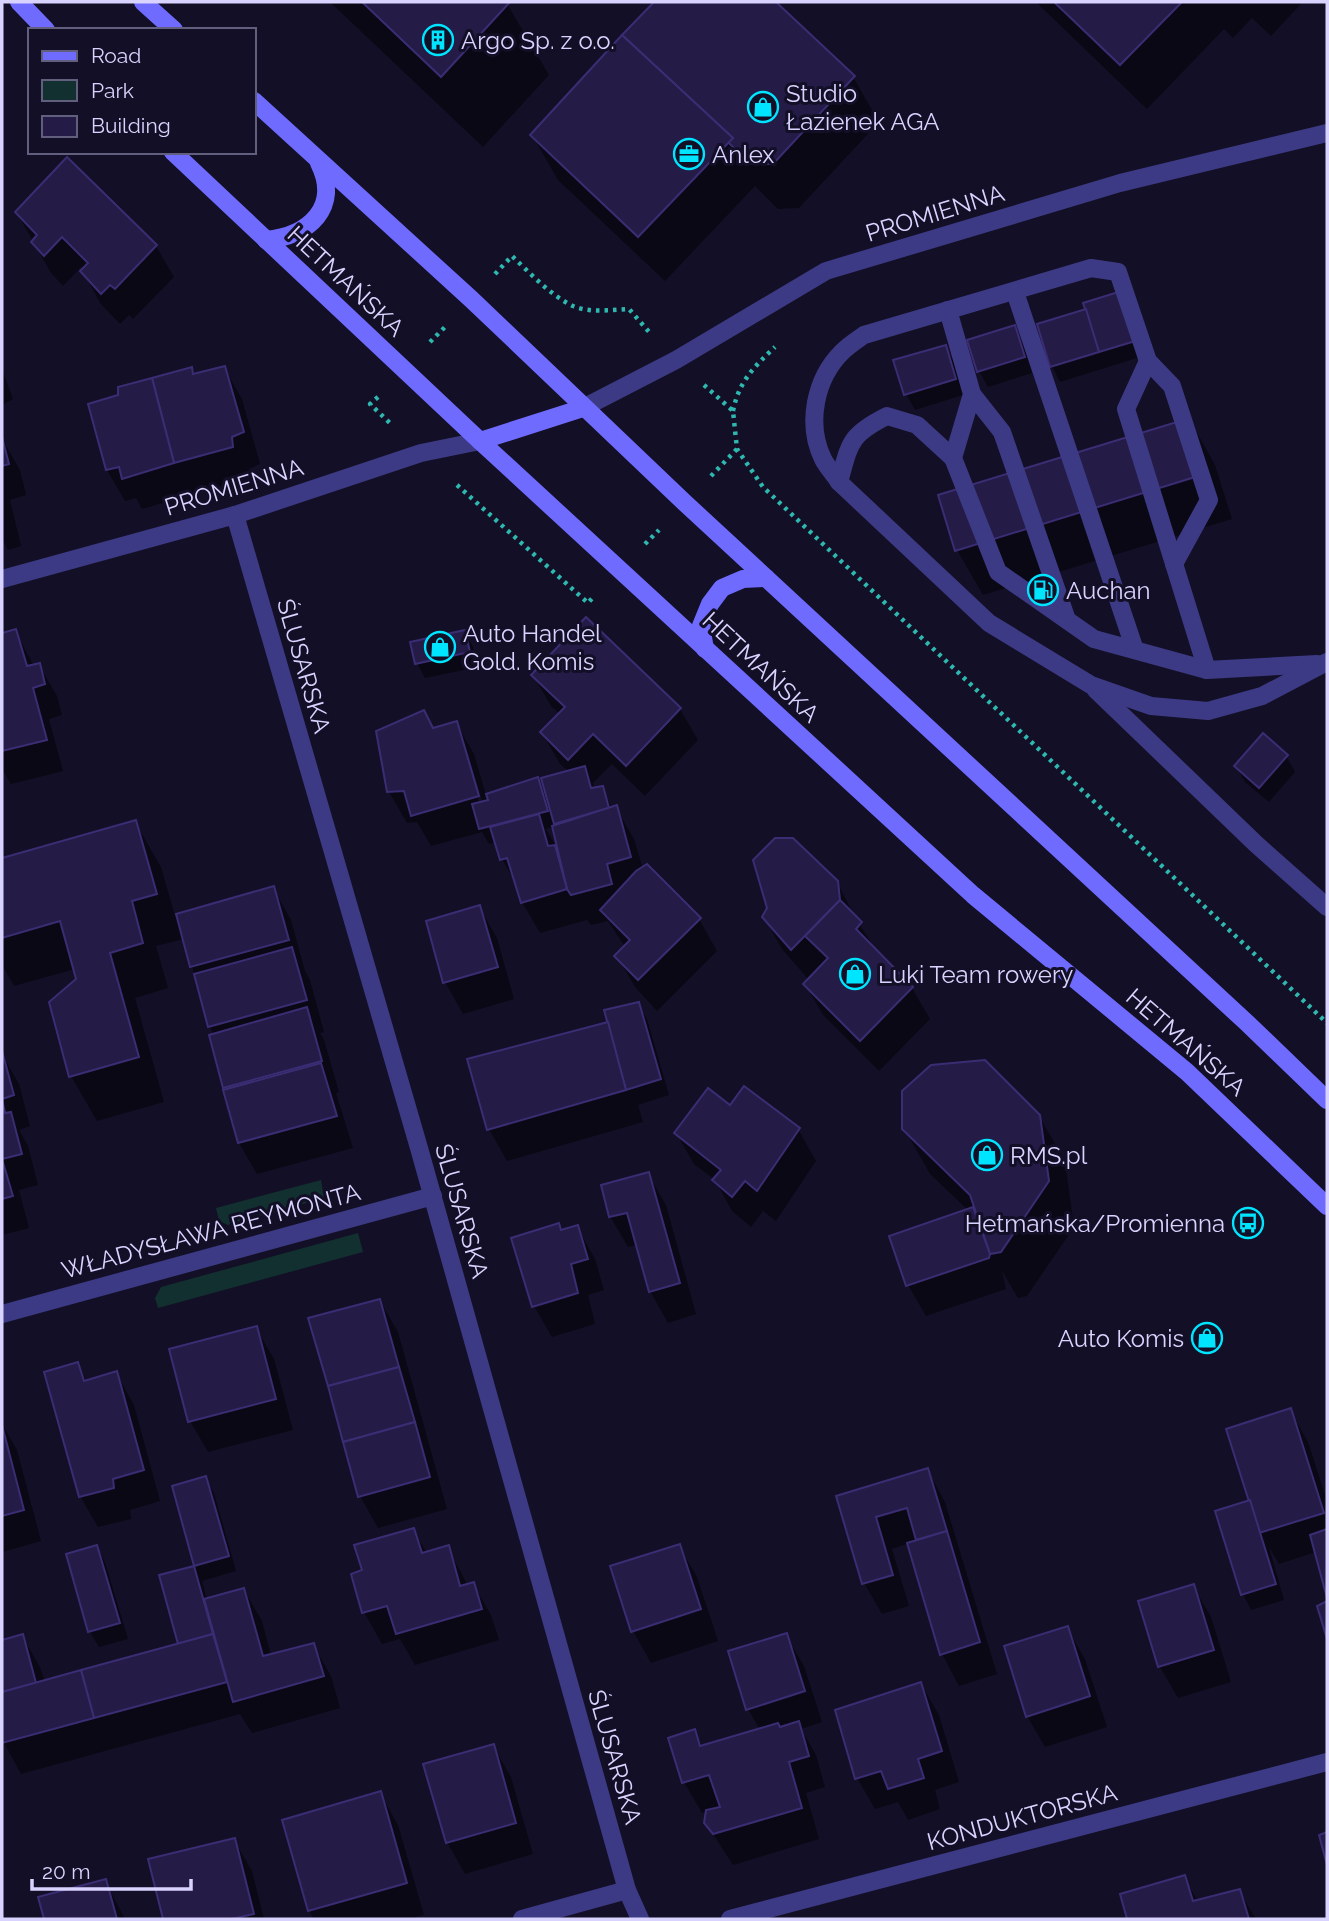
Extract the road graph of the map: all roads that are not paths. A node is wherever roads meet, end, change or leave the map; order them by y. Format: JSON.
{"nodes":[{"id":1,"x":19,"y":2,"type":"edge"},
{"id":2,"x":143,"y":2,"type":"edge"},
{"id":3,"x":44,"y":28,"type":"edge"},
{"id":4,"x":172,"y":28,"type":"edge"},
{"id":5,"x":256,"y":103,"type":"edge"},
{"id":6,"x":1327,"y":133,"type":"edge"},
{"id":7,"x":175,"y":154,"type":"edge"},
{"id":8,"x":317,"y":158,"type":"junction"},
{"id":9,"x":266,"y":240,"type":"junction"},
{"id":10,"x":1015,"y":292,"type":"junction"},
{"id":11,"x":948,"y":310,"type":"junction"},
{"id":12,"x":1148,"y":361,"type":"junction"},
{"id":13,"x":972,"y":394,"type":"junction"},
{"id":14,"x":583,"y":408,"type":"junction"},
{"id":15,"x":480,"y":442,"type":"junction"},
{"id":16,"x":953,"y":458,"type":"junction"},
{"id":17,"x":839,"y":482,"type":"junction"},
{"id":18,"x":235,"y":515,"type":"junction"},
{"id":19,"x":1174,"y":564,"type":"junction"},
{"id":20,"x":766,"y":578,"type":"junction"},
{"id":21,"x":2,"y":579,"type":"edge"},
{"id":22,"x":1067,"y":620,"type":"junction"},
{"id":23,"x":705,"y":649,"type":"junction"},
{"id":24,"x":1135,"y":650,"type":"junction"},
{"id":25,"x":1326,"y":663,"type":"edge"},
{"id":26,"x":1207,"y":670,"type":"junction"},
{"id":27,"x":1091,"y":685,"type":"junction"},
{"id":28,"x":1327,"y":907,"type":"edge"},
{"id":29,"x":1327,"y":1100,"type":"edge"},
{"id":30,"x":433,"y":1196,"type":"junction"},
{"id":31,"x":1327,"y":1206,"type":"edge"},
{"id":32,"x":2,"y":1314,"type":"edge"},
{"id":33,"x":1327,"y":1762,"type":"edge"},
{"id":34,"x":627,"y":1890,"type":"junction"},
{"id":35,"x":522,"y":1919,"type":"edge"},
{"id":36,"x":640,"y":1919,"type":"edge"},
{"id":37,"x":730,"y":1919,"type":"edge"}],
"edges":[{"from":1,"to":3,"type":"main road"},
{"from":2,"to":4,"type":"main road"},
{"from":5,"to":8,"type":"main road"},
{"from":6,"to":14,"type":"street","name":"PROMIENNA"},
{"from":7,"to":9,"type":"main road","name":"HETMAŃSKA"},
{"from":8,"to":9,"type":"main road"},
{"from":8,"to":14,"type":"main road"},
{"from":9,"to":15,"type":"main road","name":"HETMAŃSKA"},
{"from":10,"to":11,"type":"street"},
{"from":10,"to":12,"type":"street"},
{"from":10,"to":24,"type":"street"},
{"from":11,"to":13,"type":"street"},
{"from":11,"to":17,"type":"street"},
{"from":12,"to":19,"type":"street"},
{"from":12,"to":19,"type":"street"},
{"from":13,"to":16,"type":"street"},
{"from":13,"to":22,"type":"street"},
{"from":14,"to":15,"type":"main road"},
{"from":14,"to":20,"type":"main road"},
{"from":15,"to":18,"type":"street","name":"PROMIENNA"},
{"from":15,"to":23,"type":"main road","name":"HETMAŃSKA"},
{"from":16,"to":17,"type":"street"},
{"from":16,"to":22,"type":"street"},
{"from":17,"to":27,"type":"street"},
{"from":18,"to":21,"type":"street","name":"PROMIENNA"},
{"from":18,"to":30,"type":"street","name":"ŚLUSARSKA"},
{"from":19,"to":26,"type":"street"},
{"from":20,"to":23,"type":"main road"},
{"from":20,"to":29,"type":"main road"},
{"from":22,"to":24,"type":"street"},
{"from":23,"to":31,"type":"main road","name":"HETMAŃSKA"},
{"from":24,"to":26,"type":"street"},
{"from":25,"to":26,"type":"street"},
{"from":25,"to":27,"type":"street"},
{"from":27,"to":28,"type":"street"},
{"from":30,"to":32,"type":"street","name":"WŁADYSŁAWA REYMONTA"},
{"from":30,"to":34,"type":"street","name":"ŚLUSARSKA"},
{"from":33,"to":37,"type":"street","name":"KONDUKTORSKA"},
{"from":34,"to":35,"type":"street"},
{"from":34,"to":36,"type":"street","name":"ŚLUSARSKA"}]}
